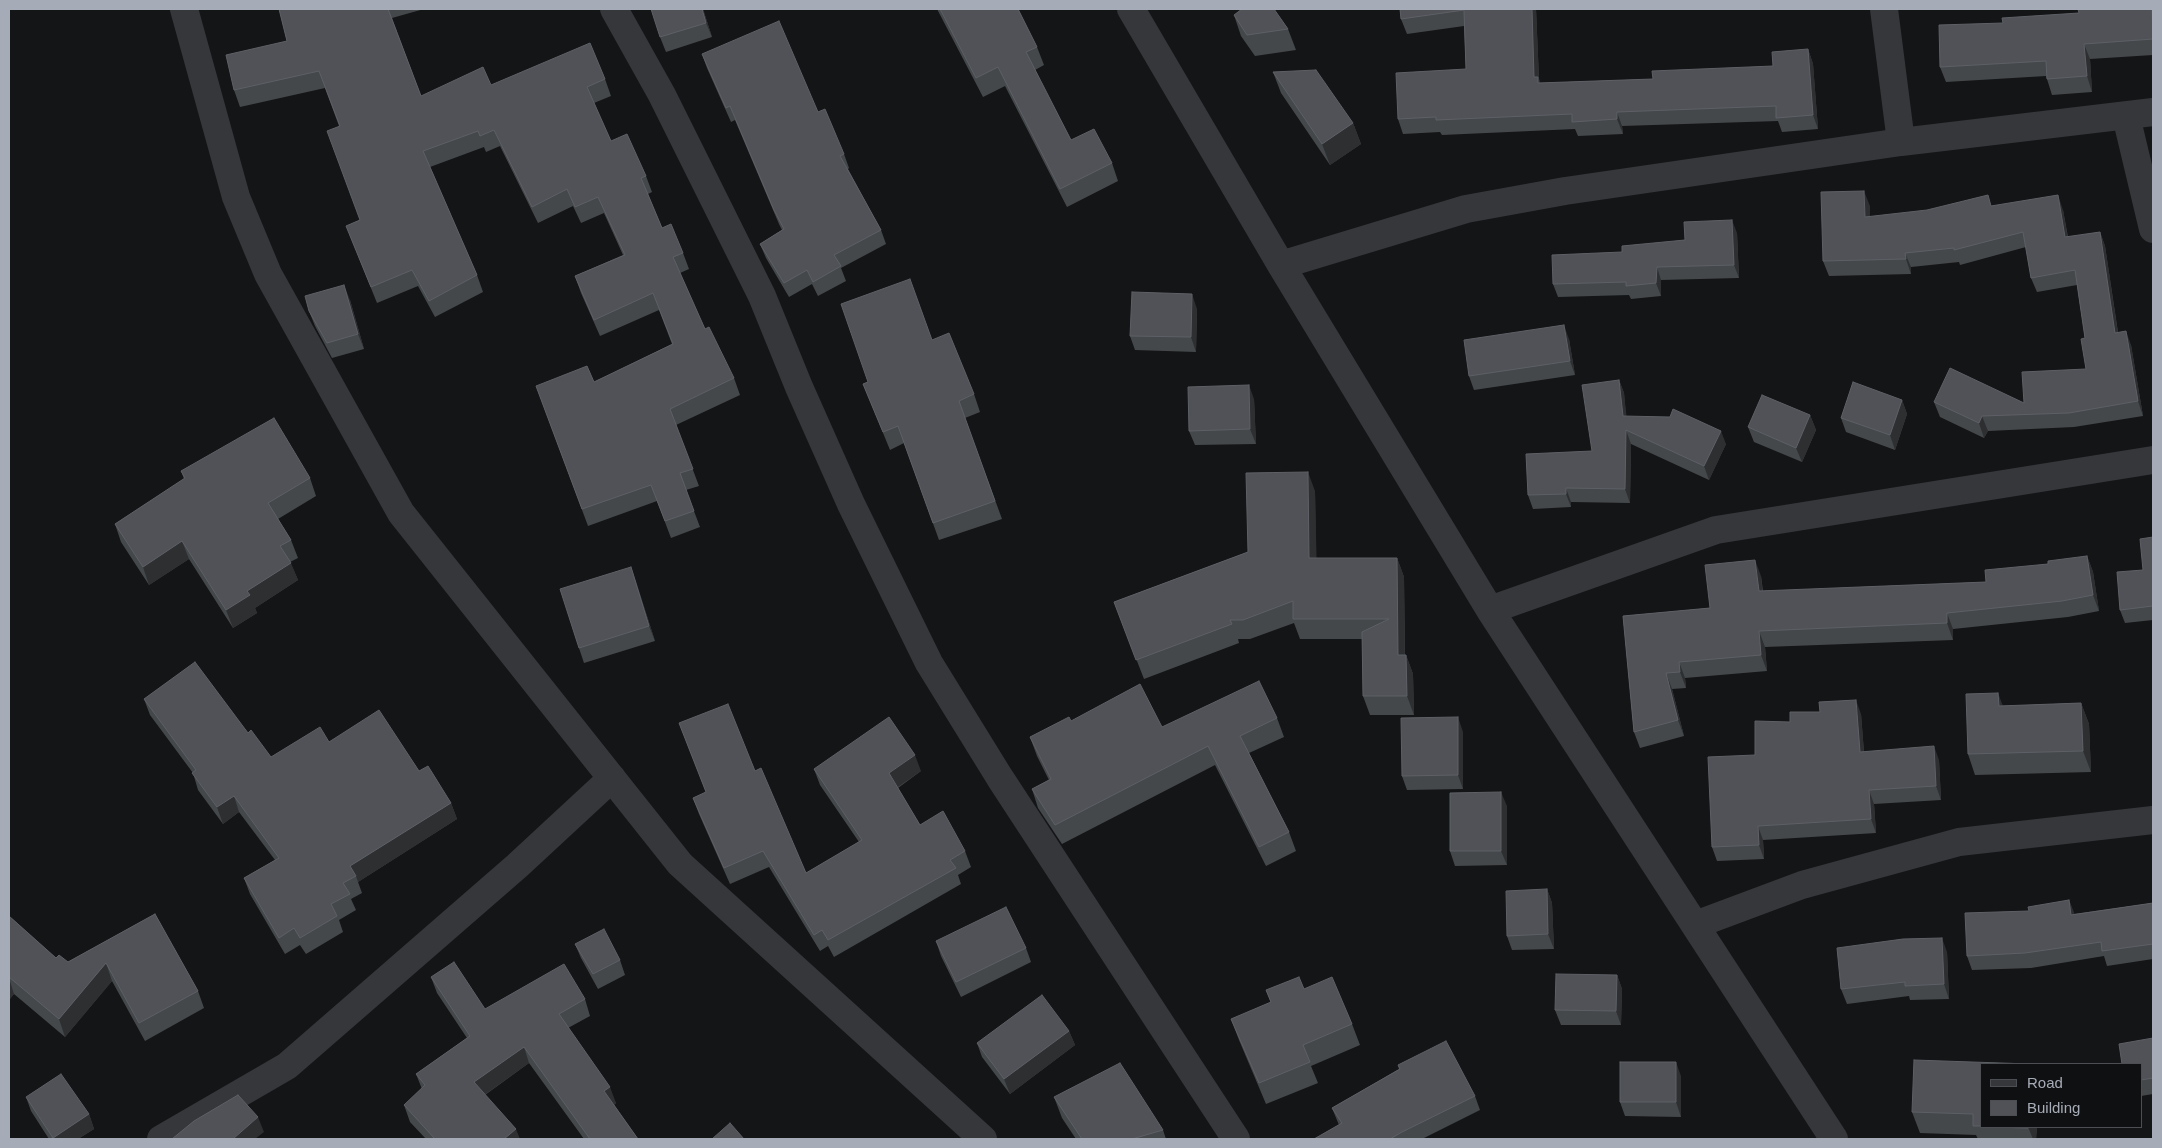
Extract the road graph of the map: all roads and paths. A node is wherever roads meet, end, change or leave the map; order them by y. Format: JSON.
{"nodes":[{"id":1,"x":184,"y":9,"type":"edge"},
{"id":2,"x":614,"y":9,"type":"edge"},
{"id":3,"x":1131,"y":9,"type":"edge"},
{"id":4,"x":1884,"y":9,"type":"edge"},
{"id":5,"x":2153,"y":112,"type":"edge"},
{"id":6,"x":2126,"y":116,"type":"junction"},
{"id":7,"x":1900,"y":142,"type":"junction"},
{"id":8,"x":2153,"y":229,"type":"edge"},
{"id":9,"x":1281,"y":265,"type":"junction"},
{"id":10,"x":2153,"y":460,"type":"edge"},
{"id":11,"x":1490,"y":610,"type":"junction"},
{"id":12,"x":612,"y":778,"type":"junction"},
{"id":13,"x":2153,"y":820,"type":"edge"},
{"id":14,"x":1695,"y":926,"type":"junction"},
{"id":15,"x":161,"y":1139,"type":"edge"},
{"id":16,"x":983,"y":1139,"type":"edge"},
{"id":17,"x":1236,"y":1139,"type":"edge"},
{"id":18,"x":1834,"y":1139,"type":"edge"}],
"edges":[{"from":1,"to":12,"type":"street"},
{"from":2,"to":17,"type":"street"},
{"from":3,"to":9,"type":"street"},
{"from":4,"to":7,"type":"street"},
{"from":5,"to":6,"type":"street"},
{"from":6,"to":7,"type":"street"},
{"from":6,"to":8,"type":"street"},
{"from":7,"to":9,"type":"street"},
{"from":9,"to":11,"type":"street"},
{"from":10,"to":11,"type":"street"},
{"from":11,"to":14,"type":"street"},
{"from":12,"to":15,"type":"street"},
{"from":12,"to":16,"type":"street"},
{"from":13,"to":14,"type":"street"},
{"from":14,"to":18,"type":"street"}]}
